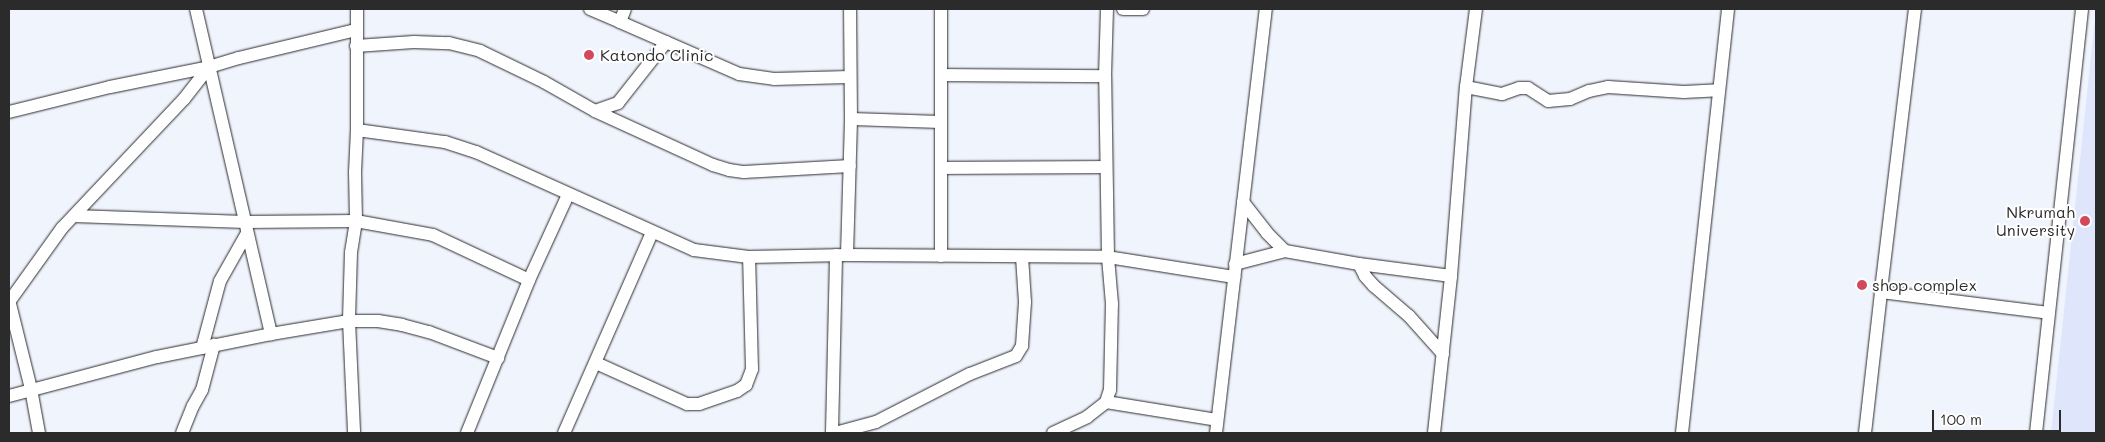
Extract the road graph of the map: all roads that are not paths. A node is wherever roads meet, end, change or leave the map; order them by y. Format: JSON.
{"nodes":[{"id":1,"x":196,"y":9,"type":"edge"},
{"id":2,"x":356,"y":9,"type":"edge"},
{"id":3,"x":590,"y":9,"type":"edge"},
{"id":4,"x":625,"y":9,"type":"edge"},
{"id":5,"x":850,"y":9,"type":"edge"},
{"id":6,"x":941,"y":9,"type":"edge"},
{"id":7,"x":1121,"y":9,"type":"edge"},
{"id":8,"x":1143,"y":9,"type":"edge"},
{"id":9,"x":1266,"y":9,"type":"edge"},
{"id":10,"x":1476,"y":9,"type":"edge"},
{"id":11,"x":1728,"y":9,"type":"edge"},
{"id":12,"x":1915,"y":9,"type":"edge"},
{"id":13,"x":2082,"y":9,"type":"edge"},
{"id":14,"x":1107,"y":15,"type":"edge"},
{"id":15,"x":620,"y":22,"type":"junction"},
{"id":16,"x":356,"y":30,"type":"junction"},
{"id":17,"x":666,"y":42,"type":"junction"},
{"id":18,"x":356,"y":46,"type":"junction"},
{"id":19,"x":210,"y":67,"type":"junction"},
{"id":20,"x":943,"y":75,"type":"junction"},
{"id":21,"x":1105,"y":76,"type":"junction"},
{"id":22,"x":849,"y":77,"type":"junction"},
{"id":23,"x":1466,"y":87,"type":"junction"},
{"id":24,"x":1718,"y":90,"type":"junction"},
{"id":25,"x":618,"y":103,"type":"junction"},
{"id":26,"x":596,"y":111,"type":"junction"},
{"id":27,"x":9,"y":112,"type":"edge"},
{"id":28,"x":851,"y":119,"type":"junction"},
{"id":29,"x":619,"y":122,"type":"junction"},
{"id":30,"x":941,"y":122,"type":"junction"},
{"id":31,"x":357,"y":130,"type":"junction"},
{"id":32,"x":850,"y":166,"type":"junction"},
{"id":33,"x":1106,"y":167,"type":"junction"},
{"id":34,"x":941,"y":168,"type":"junction"},
{"id":35,"x":568,"y":195,"type":"junction"},
{"id":36,"x":91,"y":197,"type":"junction"},
{"id":37,"x":1243,"y":202,"type":"junction"},
{"id":38,"x":74,"y":216,"type":"junction"},
{"id":39,"x":108,"y":217,"type":"junction"},
{"id":40,"x":356,"y":221,"type":"junction"},
{"id":41,"x":246,"y":228,"type":"junction"},
{"id":42,"x":652,"y":233,"type":"junction"},
{"id":43,"x":1285,"y":251,"type":"junction"},
{"id":44,"x":841,"y":255,"type":"junction"},
{"id":45,"x":941,"y":256,"type":"junction"},
{"id":46,"x":749,"y":257,"type":"junction"},
{"id":47,"x":1022,"y":257,"type":"junction"},
{"id":48,"x":1108,"y":257,"type":"junction"},
{"id":49,"x":1235,"y":264,"type":"junction"},
{"id":50,"x":1359,"y":264,"type":"junction"},
{"id":51,"x":1451,"y":276,"type":"junction"},
{"id":52,"x":1234,"y":277,"type":"junction"},
{"id":53,"x":530,"y":280,"type":"junction"},
{"id":54,"x":1881,"y":292,"type":"junction"},
{"id":55,"x":9,"y":301,"type":"edge"},
{"id":56,"x":2050,"y":313,"type":"junction"},
{"id":57,"x":349,"y":321,"type":"junction"},
{"id":58,"x":271,"y":334,"type":"junction"},
{"id":59,"x":208,"y":346,"type":"junction"},
{"id":60,"x":1443,"y":354,"type":"junction"},
{"id":61,"x":498,"y":358,"type":"junction"},
{"id":62,"x":596,"y":363,"type":"junction"},
{"id":63,"x":31,"y":389,"type":"junction"},
{"id":64,"x":9,"y":396,"type":"edge"},
{"id":65,"x":1106,"y":402,"type":"junction"},
{"id":66,"x":1216,"y":427,"type":"edge"},
{"id":67,"x":39,"y":433,"type":"edge"},
{"id":68,"x":182,"y":433,"type":"edge"},
{"id":69,"x":354,"y":433,"type":"edge"},
{"id":70,"x":468,"y":433,"type":"edge"},
{"id":71,"x":564,"y":433,"type":"edge"},
{"id":72,"x":833,"y":433,"type":"edge"},
{"id":73,"x":1053,"y":433,"type":"edge"},
{"id":74,"x":1434,"y":433,"type":"edge"},
{"id":75,"x":1682,"y":433,"type":"edge"},
{"id":76,"x":1865,"y":433,"type":"edge"},
{"id":77,"x":2036,"y":433,"type":"edge"}],
"edges":[{"from":1,"to":19,"type":"street"},
{"from":2,"to":16,"type":"street"},
{"from":3,"to":15,"type":"street"},
{"from":4,"to":15,"type":"street"},
{"from":5,"to":22,"type":"street"},
{"from":6,"to":20,"type":"street"},
{"from":7,"to":8,"type":"street"},
{"from":7,"to":14,"type":"street"},
{"from":9,"to":37,"type":"street"},
{"from":10,"to":23,"type":"street"},
{"from":11,"to":24,"type":"street"},
{"from":12,"to":54,"type":"street"},
{"from":13,"to":56,"type":"street"},
{"from":14,"to":21,"type":"street"},
{"from":15,"to":17,"type":"street"},
{"from":16,"to":18,"type":"street"},
{"from":16,"to":19,"type":"street"},
{"from":17,"to":22,"type":"street"},
{"from":17,"to":25,"type":"street"},
{"from":18,"to":26,"type":"street"},
{"from":18,"to":31,"type":"street"},
{"from":19,"to":27,"type":"street"},
{"from":19,"to":36,"type":"street"},
{"from":19,"to":41,"type":"street"},
{"from":20,"to":21,"type":"street"},
{"from":20,"to":30,"type":"street"},
{"from":21,"to":33,"type":"street"},
{"from":22,"to":28,"type":"street"},
{"from":23,"to":24,"type":"street"},
{"from":23,"to":51,"type":"street"},
{"from":24,"to":75,"type":"street"},
{"from":25,"to":26,"type":"street"},
{"from":25,"to":29,"type":"street"},
{"from":26,"to":29,"type":"street"},
{"from":28,"to":30,"type":"street"},
{"from":28,"to":32,"type":"street"},
{"from":29,"to":32,"type":"street"},
{"from":30,"to":34,"type":"street"},
{"from":31,"to":35,"type":"street"},
{"from":31,"to":40,"type":"street"},
{"from":32,"to":44,"type":"street"},
{"from":33,"to":34,"type":"street"},
{"from":33,"to":48,"type":"street"},
{"from":34,"to":45,"type":"street"},
{"from":35,"to":42,"type":"street"},
{"from":35,"to":53,"type":"street"},
{"from":36,"to":38,"type":"street"},
{"from":36,"to":39,"type":"street"},
{"from":37,"to":43,"type":"street"},
{"from":37,"to":49,"type":"street"},
{"from":38,"to":39,"type":"street"},
{"from":38,"to":55,"type":"street"},
{"from":39,"to":41,"type":"street"},
{"from":40,"to":41,"type":"street"},
{"from":40,"to":53,"type":"street"},
{"from":40,"to":57,"type":"street"},
{"from":41,"to":58,"type":"street"},
{"from":41,"to":59,"type":"street"},
{"from":42,"to":46,"type":"street"},
{"from":42,"to":62,"type":"street"},
{"from":43,"to":49,"type":"street"},
{"from":43,"to":50,"type":"street"},
{"from":44,"to":45,"type":"street"},
{"from":44,"to":46,"type":"street"},
{"from":44,"to":72,"type":"street"},
{"from":45,"to":47,"type":"street"},
{"from":46,"to":62,"type":"street"},
{"from":47,"to":48,"type":"street"},
{"from":47,"to":72,"type":"street"},
{"from":48,"to":52,"type":"street"},
{"from":48,"to":65,"type":"street"},
{"from":49,"to":52,"type":"street"},
{"from":50,"to":51,"type":"street"},
{"from":50,"to":60,"type":"street"},
{"from":51,"to":60,"type":"street"},
{"from":52,"to":66,"type":"street"},
{"from":53,"to":61,"type":"street"},
{"from":54,"to":56,"type":"street"},
{"from":54,"to":76,"type":"street"},
{"from":55,"to":63,"type":"street"},
{"from":56,"to":77,"type":"street"},
{"from":57,"to":58,"type":"street"},
{"from":57,"to":61,"type":"street"},
{"from":57,"to":69,"type":"street"},
{"from":58,"to":59,"type":"street"},
{"from":59,"to":63,"type":"street"},
{"from":59,"to":68,"type":"street"},
{"from":60,"to":74,"type":"street"},
{"from":61,"to":70,"type":"street"},
{"from":62,"to":71,"type":"street"},
{"from":63,"to":64,"type":"street"},
{"from":63,"to":67,"type":"street"},
{"from":65,"to":66,"type":"street"},
{"from":65,"to":73,"type":"street"}]}
